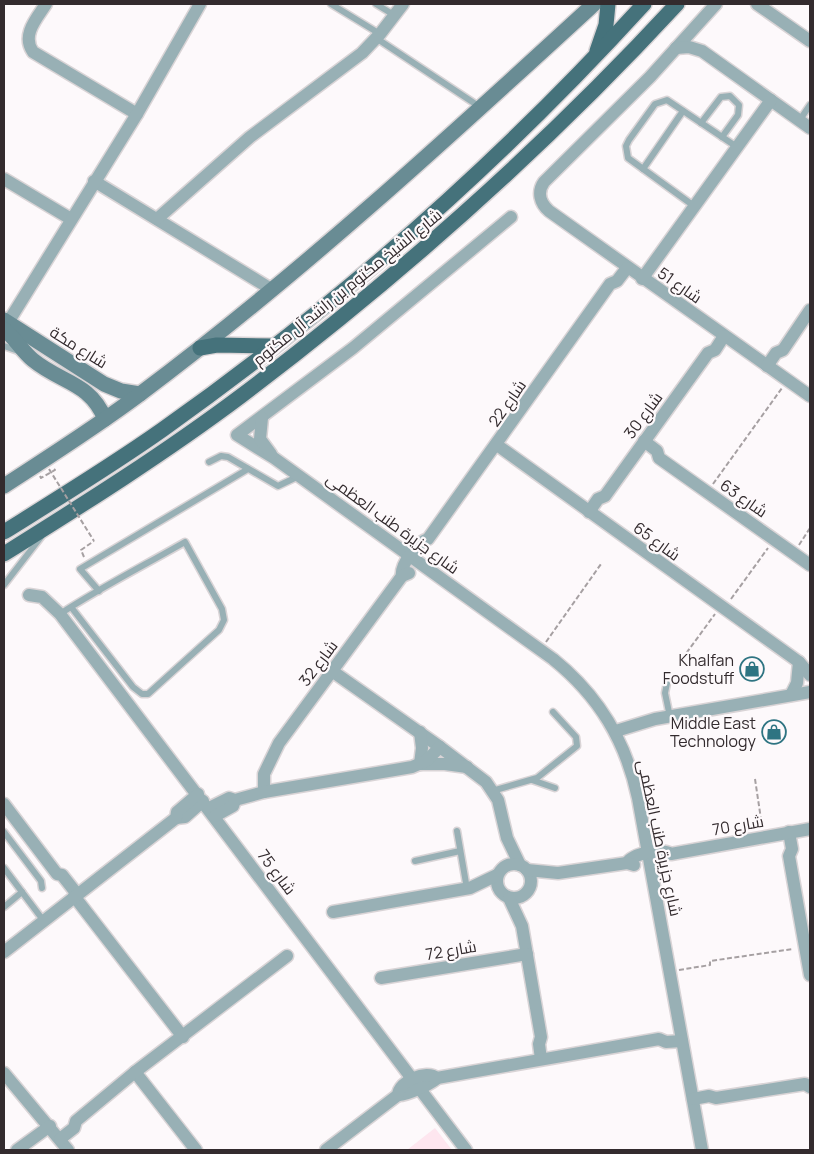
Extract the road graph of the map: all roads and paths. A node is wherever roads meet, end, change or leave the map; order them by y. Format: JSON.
{"nodes":[{"id":1,"x":46,"y":4,"type":"edge"},
{"id":2,"x":200,"y":4,"type":"edge"},
{"id":3,"x":332,"y":4,"type":"edge"},
{"id":4,"x":376,"y":4,"type":"edge"},
{"id":5,"x":403,"y":4,"type":"edge"},
{"id":6,"x":594,"y":4,"type":"edge"},
{"id":7,"x":608,"y":4,"type":"edge"},
{"id":8,"x":644,"y":4,"type":"edge"},
{"id":9,"x":677,"y":4,"type":"edge"},
{"id":10,"x":716,"y":4,"type":"edge"},
{"id":11,"x":757,"y":4,"type":"edge"},
{"id":12,"x":394,"y":15,"type":"junction"},
{"id":13,"x":695,"y":29,"type":"junction"},
{"id":14,"x":378,"y":36,"type":"junction"},
{"id":15,"x":810,"y":41,"type":"edge"},
{"id":16,"x":676,"y":48,"type":"junction"},
{"id":17,"x":702,"y":51,"type":"junction"},
{"id":18,"x":596,"y":55,"type":"junction"},
{"id":19,"x":771,"y":100,"type":"junction"},
{"id":20,"x":810,"y":105,"type":"edge"},
{"id":21,"x":481,"y":108,"type":"junction"},
{"id":22,"x":683,"y":111,"type":"junction"},
{"id":23,"x":137,"y":114,"type":"junction"},
{"id":24,"x":799,"y":121,"type":"junction"},
{"id":25,"x":701,"y":123,"type":"junction"},
{"id":26,"x":810,"y":128,"type":"edge"},
{"id":27,"x":722,"y":137,"type":"junction"},
{"id":28,"x":737,"y":148,"type":"junction"},
{"id":29,"x":643,"y":170,"type":"junction"},
{"id":30,"x":4,"y":179,"type":"edge"},
{"id":31,"x":94,"y":181,"type":"junction"},
{"id":32,"x":694,"y":206,"type":"junction"},
{"id":33,"x":511,"y":217,"type":"dead end"},
{"id":34,"x":71,"y":219,"type":"junction"},
{"id":35,"x":157,"y":219,"type":"junction"},
{"id":36,"x":623,"y":265,"type":"junction"},
{"id":37,"x":642,"y":279,"type":"junction"},
{"id":38,"x":270,"y":289,"type":"junction"},
{"id":39,"x":810,"y":310,"type":"edge"},
{"id":40,"x":5,"y":326,"type":"edge"},
{"id":41,"x":721,"y":334,"type":"junction"},
{"id":42,"x":4,"y":346,"type":"edge"},
{"id":43,"x":274,"y":346,"type":"junction"},
{"id":44,"x":200,"y":348,"type":"junction"},
{"id":45,"x":24,"y":352,"type":"junction"},
{"id":46,"x":770,"y":368,"type":"junction"},
{"id":47,"x":787,"y":380,"type":"junction"},
{"id":48,"x":140,"y":394,"type":"junction"},
{"id":49,"x":810,"y":396,"type":"edge"},
{"id":50,"x":262,"y":418,"type":"junction"},
{"id":51,"x":105,"y":419,"type":"junction"},
{"id":52,"x":497,"y":445,"type":"junction"},
{"id":53,"x":641,"y":445,"type":"junction"},
{"id":54,"x":274,"y":458,"type":"junction"},
{"id":55,"x":209,"y":462,"type":"dead end"},
{"id":56,"x":248,"y":469,"type":"junction"},
{"id":57,"x":49,"y":470,"type":"dead end"},
{"id":58,"x":299,"y":476,"type":"junction"},
{"id":59,"x":4,"y":486,"type":"edge"},
{"id":60,"x":708,"y":492,"type":"junction"},
{"id":61,"x":592,"y":514,"type":"junction"},
{"id":62,"x":49,"y":526,"type":"junction"},
{"id":63,"x":810,"y":528,"type":"edge"},
{"id":64,"x":4,"y":532,"type":"edge"},
{"id":65,"x":774,"y":539,"type":"junction"},
{"id":66,"x":80,"y":550,"type":"dead end"},
{"id":67,"x":793,"y":553,"type":"junction"},
{"id":68,"x":4,"y":554,"type":"edge"},
{"id":69,"x":415,"y":558,"type":"junction"},
{"id":70,"x":601,"y":564,"type":"dead end"},
{"id":71,"x":810,"y":565,"type":"edge"},
{"id":72,"x":4,"y":585,"type":"edge"},
{"id":73,"x":99,"y":591,"type":"junction"},
{"id":74,"x":29,"y":595,"type":"dead end"},
{"id":75,"x":723,"y":608,"type":"junction"},
{"id":76,"x":66,"y":610,"type":"junction"},
{"id":77,"x":541,"y":650,"type":"junction"},
{"id":78,"x":682,"y":660,"type":"dead end"},
{"id":79,"x":806,"y":668,"type":"edge"},
{"id":80,"x":332,"y":672,"type":"junction"},
{"id":81,"x":667,"y":683,"type":"dead end"},
{"id":82,"x":810,"y":692,"type":"edge"},
{"id":83,"x":791,"y":695,"type":"junction"},
{"id":84,"x":553,"y":712,"type":"dead end"},
{"id":85,"x":670,"y":717,"type":"junction"},
{"id":86,"x":616,"y":731,"type":"junction"},
{"id":87,"x":420,"y":732,"type":"junction"},
{"id":88,"x":440,"y":746,"type":"junction"},
{"id":89,"x":420,"y":764,"type":"junction"},
{"id":90,"x":470,"y":768,"type":"junction"},
{"id":91,"x":755,"y":779,"type":"dead end"},
{"id":92,"x":532,"y":780,"type":"junction"},
{"id":93,"x":555,"y":788,"type":"dead end"},
{"id":94,"x":268,"y":791,"type":"junction"},
{"id":95,"x":492,"y":791,"type":"junction"},
{"id":96,"x":4,"y":804,"type":"edge"},
{"id":97,"x":206,"y":805,"type":"junction"},
{"id":98,"x":810,"y":829,"type":"edge"},
{"id":99,"x":457,"y":831,"type":"dead end"},
{"id":100,"x":4,"y":832,"type":"edge"},
{"id":101,"x":785,"y":833,"type":"junction"},
{"id":102,"x":764,"y":837,"type":"junction"},
{"id":103,"x":507,"y":838,"type":"junction"},
{"id":104,"x":460,"y":851,"type":"junction"},
{"id":105,"x":649,"y":858,"type":"junction"},
{"id":106,"x":415,"y":861,"type":"dead end"},
{"id":107,"x":524,"y":867,"type":"junction"},
{"id":108,"x":4,"y":868,"type":"edge"},
{"id":109,"x":500,"y":872,"type":"junction"},
{"id":110,"x":558,"y":873,"type":"junction"},
{"id":111,"x":42,"y":888,"type":"dead end"},
{"id":112,"x":468,"y":888,"type":"junction"},
{"id":113,"x":528,"y":891,"type":"junction"},
{"id":114,"x":22,"y":892,"type":"junction"},
{"id":115,"x":505,"y":895,"type":"junction"},
{"id":116,"x":74,"y":896,"type":"junction"},
{"id":117,"x":4,"y":907,"type":"edge"},
{"id":118,"x":804,"y":908,"type":"edge"},
{"id":119,"x":333,"y":912,"type":"dead end"},
{"id":120,"x":43,"y":920,"type":"junction"},
{"id":121,"x":522,"y":926,"type":"junction"},
{"id":122,"x":805,"y":948,"type":"junction"},
{"id":123,"x":4,"y":952,"type":"edge"},
{"id":124,"x":526,"y":954,"type":"junction"},
{"id":125,"x":287,"y":956,"type":"dead end"},
{"id":126,"x":670,"y":971,"type":"junction"},
{"id":127,"x":810,"y":975,"type":"edge"},
{"id":128,"x":381,"y":978,"type":"dead end"},
{"id":129,"x":681,"y":1036,"type":"junction"},
{"id":130,"x":183,"y":1037,"type":"junction"},
{"id":131,"x":546,"y":1058,"type":"junction"},
{"id":132,"x":135,"y":1072,"type":"junction"},
{"id":133,"x":4,"y":1073,"type":"edge"},
{"id":134,"x":415,"y":1083,"type":"junction"},
{"id":135,"x":809,"y":1083,"type":"edge"},
{"id":136,"x":693,"y":1103,"type":"junction"},
{"id":137,"x":54,"y":1132,"type":"junction"},
{"id":138,"x":17,"y":1150,"type":"edge"},
{"id":139,"x":68,"y":1150,"type":"edge"},
{"id":140,"x":196,"y":1150,"type":"edge"},
{"id":141,"x":326,"y":1150,"type":"edge"},
{"id":142,"x":466,"y":1150,"type":"edge"},
{"id":143,"x":702,"y":1150,"type":"edge"}],
"edges":[{"from":1,"to":23,"type":"street"},
{"from":2,"to":23,"type":"street"},
{"from":3,"to":14,"type":"lane"},
{"from":4,"to":12,"type":"lane"},
{"from":5,"to":12,"type":"street"},
{"from":6,"to":21,"type":"street"},
{"from":7,"to":18,"type":"main road"},
{"from":8,"to":18,"type":"main road","name":"شارع الشيخ مكتوم بن راشد آل مكتوم"},
{"from":9,"to":62,"type":"main road","name":"شارع الشيخ مكتوم بن راشد آل مكتوم"},
{"from":10,"to":13,"type":"street"},
{"from":11,"to":15,"type":"street"},
{"from":12,"to":14,"type":"street"},
{"from":13,"to":16,"type":"street"},
{"from":13,"to":17,"type":"street"},
{"from":14,"to":21,"type":"lane"},
{"from":14,"to":35,"type":"street"},
{"from":16,"to":17,"type":"street"},
{"from":16,"to":36,"type":"street","name":"شارع 51"},
{"from":17,"to":19,"type":"street"},
{"from":18,"to":43,"type":"main road","name":"شارع الشيخ مكتوم بن راشد آل مكتوم"},
{"from":19,"to":24,"type":"street"},
{"from":19,"to":28,"type":"street"},
{"from":20,"to":24,"type":"lane"},
{"from":21,"to":38,"type":"street"},
{"from":22,"to":25,"type":"lane"},
{"from":22,"to":29,"type":"lane"},
{"from":22,"to":29,"type":"lane"},
{"from":23,"to":31,"type":"street"},
{"from":24,"to":26,"type":"street"},
{"from":25,"to":27,"type":"lane"},
{"from":25,"to":27,"type":"lane"},
{"from":27,"to":28,"type":"lane"},
{"from":28,"to":32,"type":"street"},
{"from":29,"to":32,"type":"lane"},
{"from":30,"to":34,"type":"street"},
{"from":31,"to":34,"type":"street"},
{"from":31,"to":35,"type":"street"},
{"from":32,"to":37,"type":"street"},
{"from":33,"to":50,"type":"street"},
{"from":34,"to":40,"type":"street"},
{"from":35,"to":38,"type":"street"},
{"from":36,"to":37,"type":"street","name":"شارع 51"},
{"from":36,"to":52,"type":"street","name":"شارع 22"},
{"from":37,"to":41,"type":"street","name":"شارع 51"},
{"from":38,"to":44,"type":"street"},
{"from":39,"to":46,"type":"street"},
{"from":40,"to":45,"type":"street"},
{"from":40,"to":48,"type":"street","name":"شارع مكة"},
{"from":41,"to":46,"type":"street","name":"شارع 51"},
{"from":41,"to":53,"type":"street","name":"شارع 30"},
{"from":42,"to":45,"type":"lane"},
{"from":43,"to":44,"type":"main road"},
{"from":43,"to":64,"type":"main road","name":"شارع الشيخ مكتوم بن راشد آل مكتوم"},
{"from":44,"to":48,"type":"street"},
{"from":45,"to":51,"type":"street"},
{"from":46,"to":47,"type":"street","name":"شارع 51"},
{"from":47,"to":49,"type":"street","name":"شارع 51"},
{"from":47,"to":60,"type":"path"},
{"from":48,"to":51,"type":"street"},
{"from":50,"to":54,"type":"street","name":"شارع جزيرة طنب العظمى"},
{"from":50,"to":54,"type":"street","name":"شارع جزيرة طنب العظمى"},
{"from":51,"to":59,"type":"street"},
{"from":52,"to":61,"type":"street","name":"شارع 65"},
{"from":52,"to":69,"type":"street","name":"شارع 22"},
{"from":53,"to":60,"type":"street","name":"شارع 63"},
{"from":53,"to":61,"type":"street","name":"شارع 30"},
{"from":54,"to":58,"type":"street","name":"شارع جزيرة طنب العظمى"},
{"from":55,"to":56,"type":"lane"},
{"from":56,"to":58,"type":"lane"},
{"from":56,"to":73,"type":"lane"},
{"from":57,"to":66,"type":"path","bridge":true},
{"from":58,"to":69,"type":"street","name":"شارع جزيرة طنب العظمى"},
{"from":60,"to":65,"type":"street","name":"شارع 63"},
{"from":61,"to":75,"type":"street","name":"شارع 65"},
{"from":62,"to":68,"type":"main road","name":"شارع الشيخ مكتوم بن راشد آل مكتوم"},
{"from":62,"to":72,"type":"lane"},
{"from":63,"to":67,"type":"path"},
{"from":65,"to":67,"type":"street","name":"شارع 63"},
{"from":65,"to":75,"type":"path"},
{"from":67,"to":71,"type":"street","name":"شارع 63"},
{"from":69,"to":77,"type":"street","name":"شارع جزيرة طنب العظمى"},
{"from":69,"to":80,"type":"street","name":"شارع 32"},
{"from":70,"to":77,"type":"path"},
{"from":73,"to":76,"type":"lane"},
{"from":73,"to":76,"type":"lane"},
{"from":74,"to":76,"type":"street","name":"شارع 75"},
{"from":75,"to":78,"type":"path"},
{"from":75,"to":79,"type":"street","name":"شارع 65"},
{"from":76,"to":97,"type":"street","name":"شارع 75"},
{"from":77,"to":86,"type":"street","name":"شارع جزيرة طنب العظمى"},
{"from":79,"to":83,"type":"street","name":"شارع 65"},
{"from":80,"to":87,"type":"street"},
{"from":80,"to":94,"type":"street","name":"شارع 32"},
{"from":81,"to":85,"type":"lane"},
{"from":82,"to":83,"type":"street"},
{"from":83,"to":85,"type":"street"},
{"from":84,"to":92,"type":"lane"},
{"from":85,"to":86,"type":"street"},
{"from":86,"to":105,"type":"street","name":"شارع جزيرة طنب العظمى"},
{"from":87,"to":88,"type":"street"},
{"from":87,"to":89,"type":"street"},
{"from":88,"to":89,"type":"street"},
{"from":88,"to":90,"type":"street"},
{"from":89,"to":90,"type":"street"},
{"from":89,"to":94,"type":"street"},
{"from":90,"to":95,"type":"street"},
{"from":91,"to":102,"type":"path"},
{"from":92,"to":93,"type":"lane"},
{"from":92,"to":95,"type":"lane"},
{"from":94,"to":97,"type":"street"},
{"from":95,"to":103,"type":"street"},
{"from":96,"to":116,"type":"street"},
{"from":97,"to":116,"type":"street"},
{"from":97,"to":134,"type":"street","name":"شارع 75"},
{"from":98,"to":101,"type":"street","name":"شارع 70"},
{"from":99,"to":104,"type":"lane"},
{"from":100,"to":111,"type":"lane"},
{"from":101,"to":102,"type":"street","name":"شارع 70"},
{"from":101,"to":118,"type":"street"},
{"from":102,"to":105,"type":"street","name":"شارع 70"},
{"from":103,"to":107,"type":"street"},
{"from":103,"to":109,"type":"street"},
{"from":104,"to":106,"type":"lane"},
{"from":104,"to":112,"type":"lane"},
{"from":105,"to":110,"type":"street","name":"شارع 70"},
{"from":105,"to":126,"type":"street","name":"شارع جزيرة طنب العظمى"},
{"from":107,"to":109,"type":"street"},
{"from":107,"to":110,"type":"street","name":"شارع 70"},
{"from":107,"to":113,"type":"street"},
{"from":108,"to":114,"type":"lane"},
{"from":109,"to":112,"type":"street"},
{"from":109,"to":115,"type":"street"},
{"from":110,"to":113,"type":"street","name":"شارع 70"},
{"from":112,"to":115,"type":"street"},
{"from":112,"to":119,"type":"street"},
{"from":113,"to":115,"type":"street"},
{"from":113,"to":121,"type":"street"},
{"from":114,"to":117,"type":"lane"},
{"from":114,"to":120,"type":"lane"},
{"from":115,"to":121,"type":"street"},
{"from":116,"to":120,"type":"street"},
{"from":116,"to":130,"type":"street"},
{"from":118,"to":122,"type":"street"},
{"from":120,"to":123,"type":"street"},
{"from":121,"to":124,"type":"street"},
{"from":122,"to":126,"type":"path"},
{"from":122,"to":127,"type":"street"},
{"from":124,"to":128,"type":"street","name":"شارع 72"},
{"from":124,"to":131,"type":"street"},
{"from":125,"to":130,"type":"street"},
{"from":126,"to":129,"type":"street","name":"شارع جزيرة طنب العظمى"},
{"from":129,"to":131,"type":"street"},
{"from":129,"to":136,"type":"street","name":"شارع جزيرة طنب العظمى"},
{"from":130,"to":132,"type":"street"},
{"from":131,"to":134,"type":"street"},
{"from":132,"to":137,"type":"street"},
{"from":132,"to":140,"type":"street"},
{"from":133,"to":137,"type":"street"},
{"from":134,"to":141,"type":"street"},
{"from":134,"to":142,"type":"street","name":"شارع 75"},
{"from":135,"to":136,"type":"street"},
{"from":136,"to":143,"type":"street","name":"شارع جزيرة طنب العظمى"},
{"from":137,"to":138,"type":"street"},
{"from":137,"to":139,"type":"street"}]}
